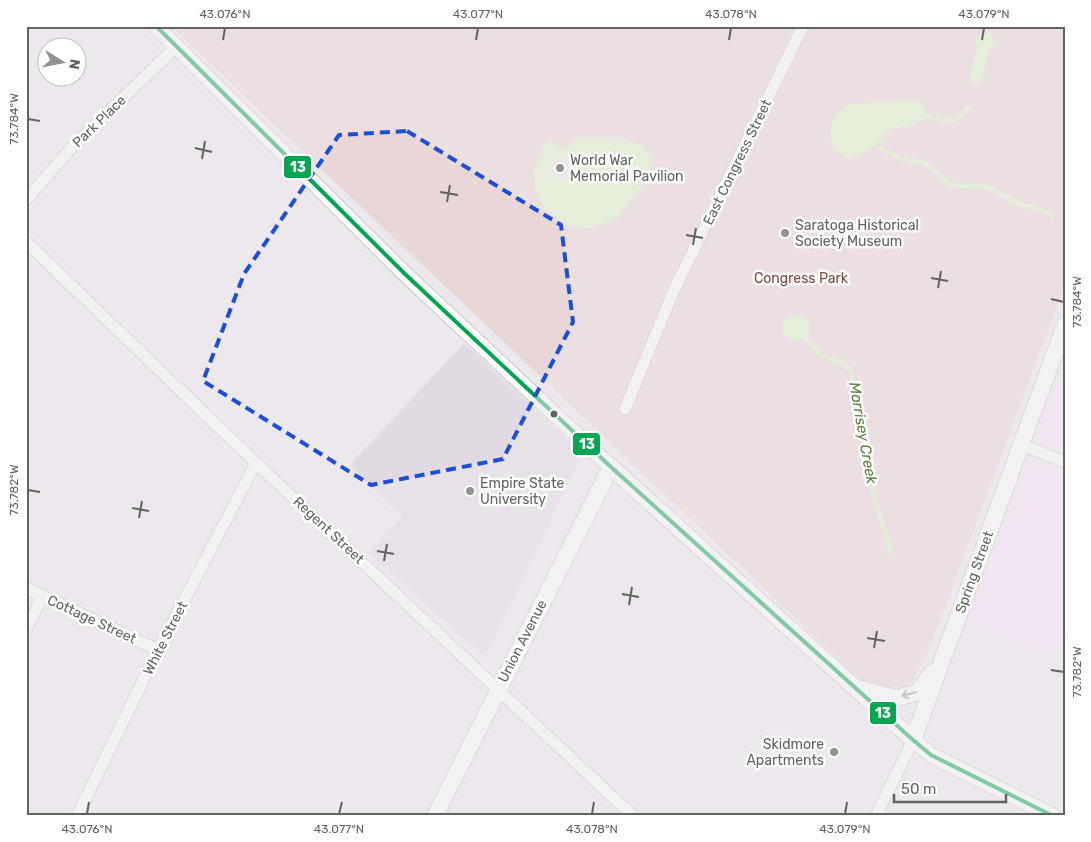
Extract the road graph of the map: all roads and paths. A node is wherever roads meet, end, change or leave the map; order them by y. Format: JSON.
{"nodes":[{"id":1,"x":156,"y":26,"type":"edge"},
{"id":2,"x":804,"y":26,"type":"edge"},
{"id":3,"x":176,"y":46,"type":"junction"},
{"id":4,"x":26,"y":200,"type":"edge"},
{"id":5,"x":26,"y":242,"type":"edge"},
{"id":6,"x":1065,"y":325,"type":"edge"},
{"id":7,"x":625,"y":409,"type":"dead end"},
{"id":8,"x":1022,"y":446,"type":"junction"},
{"id":9,"x":1065,"y":462,"type":"edge"},
{"id":10,"x":256,"y":463,"type":"junction"},
{"id":11,"x":611,"y":467,"type":"junction"},
{"id":12,"x":26,"y":588,"type":"edge"},
{"id":13,"x":43,"y":596,"type":"junction"},
{"id":14,"x":26,"y":629,"type":"edge"},
{"id":15,"x":158,"y":650,"type":"junction"},
{"id":16,"x":943,"y":661,"type":"junction"},
{"id":17,"x":854,"y":687,"type":"junction"},
{"id":18,"x":498,"y":689,"type":"junction"},
{"id":19,"x":913,"y":740,"type":"junction"},
{"id":20,"x":77,"y":816,"type":"edge"},
{"id":21,"x":435,"y":816,"type":"edge"},
{"id":22,"x":633,"y":816,"type":"edge"},
{"id":23,"x":876,"y":816,"type":"edge"},
{"id":24,"x":1053,"y":816,"type":"edge"}],
"edges":[{"from":1,"to":3,"type":"street"},
{"from":2,"to":7,"type":"street","name":"East Congress Street"},
{"from":3,"to":4,"type":"street","name":"Park Place"},
{"from":3,"to":11,"type":"street"},
{"from":5,"to":10,"type":"street","name":"Regent Street"},
{"from":6,"to":8,"type":"main road","name":"Spring Street"},
{"from":8,"to":9,"type":"street"},
{"from":8,"to":16,"type":"main road","name":"Spring Street"},
{"from":10,"to":15,"type":"street","name":"White Street"},
{"from":10,"to":18,"type":"street","name":"Regent Street"},
{"from":11,"to":17,"type":"main road"},
{"from":11,"to":18,"type":"main road","name":"Union Avenue"},
{"from":12,"to":13,"type":"street","name":"Cottage Street"},
{"from":13,"to":14,"type":"street"},
{"from":13,"to":15,"type":"street","name":"Cottage Street"},
{"from":15,"to":20,"type":"street","name":"White Street"},
{"from":16,"to":17,"type":"main road","one_way":true},
{"from":16,"to":19,"type":"main road","name":"Spring Street"},
{"from":17,"to":19,"type":"main road"},
{"from":18,"to":21,"type":"main road","name":"Union Avenue"},
{"from":18,"to":22,"type":"street","name":"Regent Street"},
{"from":19,"to":23,"type":"street","name":"Spring Street"},
{"from":19,"to":24,"type":"street"}]}
